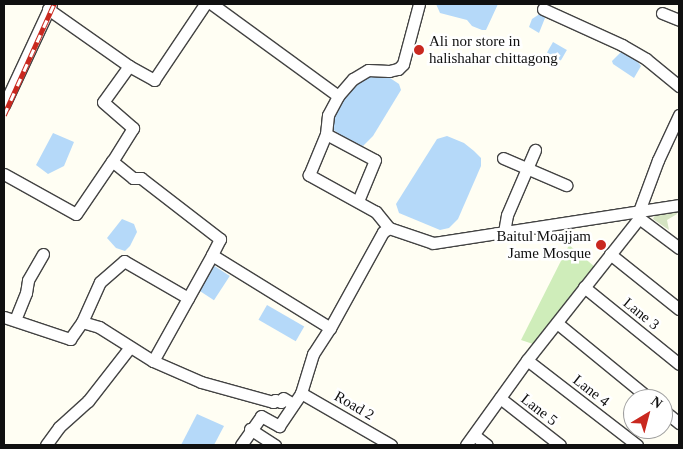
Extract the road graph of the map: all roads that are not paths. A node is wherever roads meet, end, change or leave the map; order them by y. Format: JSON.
{"nodes":[{"id":1,"x":205,"y":4,"type":"edge"},
{"id":2,"x":212,"y":4,"type":"edge"},
{"id":3,"x":419,"y":4,"type":"edge"},
{"id":4,"x":49,"y":6,"type":"edge"},
{"id":5,"x":543,"y":9,"type":"dead end"},
{"id":6,"x":662,"y":13,"type":"dead end"},
{"id":7,"x":679,"y":20,"type":"edge"},
{"id":8,"x":129,"y":66,"type":"junction"},
{"id":9,"x":679,"y":86,"type":"edge"},
{"id":10,"x":338,"y":96,"type":"junction"},
{"id":11,"x":4,"y":105,"type":"edge"},
{"id":12,"x":679,"y":115,"type":"edge"},
{"id":13,"x":326,"y":134,"type":"junction"},
{"id":14,"x":535,"y":150,"type":"dead end"},
{"id":15,"x":503,"y":158,"type":"dead end"},
{"id":16,"x":112,"y":162,"type":"junction"},
{"id":17,"x":526,"y":169,"type":"junction"},
{"id":18,"x":4,"y":174,"type":"edge"},
{"id":19,"x":566,"y":185,"type":"dead end"},
{"id":20,"x":358,"y":201,"type":"junction"},
{"id":21,"x":679,"y":205,"type":"edge"},
{"id":22,"x":639,"y":214,"type":"junction"},
{"id":23,"x":389,"y":228,"type":"junction"},
{"id":24,"x":504,"y":232,"type":"junction"},
{"id":25,"x":679,"y":248,"type":"edge"},
{"id":26,"x":42,"y":254,"type":"dead end"},
{"id":27,"x":610,"y":254,"type":"junction"},
{"id":28,"x":212,"y":255,"type":"junction"},
{"id":29,"x":584,"y":287,"type":"junction"},
{"id":30,"x":188,"y":298,"type":"junction"},
{"id":31,"x":679,"y":309,"type":"edge"},
{"id":32,"x":9,"y":318,"type":"edge"},
{"id":33,"x":82,"y":322,"type":"junction"},
{"id":34,"x":557,"y":323,"type":"junction"},
{"id":35,"x":330,"y":328,"type":"junction"},
{"id":36,"x":130,"y":347,"type":"junction"},
{"id":37,"x":528,"y":360,"type":"junction"},
{"id":38,"x":153,"y":361,"type":"junction"},
{"id":39,"x":679,"y":364,"type":"edge"},
{"id":40,"x":638,"y":389,"type":"edge"},
{"id":41,"x":301,"y":393,"type":"junction"},
{"id":42,"x":500,"y":398,"type":"junction"},
{"id":43,"x":293,"y":404,"type":"junction"},
{"id":44,"x":250,"y":429,"type":"junction"},
{"id":45,"x":474,"y":435,"type":"junction"},
{"id":46,"x":46,"y":445,"type":"edge"},
{"id":47,"x":241,"y":445,"type":"edge"},
{"id":48,"x":276,"y":445,"type":"edge"},
{"id":49,"x":391,"y":445,"type":"edge"},
{"id":50,"x":466,"y":445,"type":"edge"},
{"id":51,"x":487,"y":445,"type":"edge"},
{"id":52,"x":560,"y":445,"type":"edge"},
{"id":53,"x":637,"y":445,"type":"edge"}],
"edges":[{"from":1,"to":8,"type":"street"},
{"from":2,"to":10,"type":"street"},
{"from":3,"to":10,"type":"street"},
{"from":4,"to":8,"type":"street"},
{"from":4,"to":11,"type":"street"},
{"from":5,"to":9,"type":"street"},
{"from":6,"to":7,"type":"street"},
{"from":8,"to":16,"type":"street"},
{"from":10,"to":13,"type":"street"},
{"from":12,"to":22,"type":"street"},
{"from":13,"to":20,"type":"street"},
{"from":13,"to":20,"type":"street"},
{"from":14,"to":17,"type":"street"},
{"from":15,"to":17,"type":"street"},
{"from":16,"to":18,"type":"street"},
{"from":16,"to":28,"type":"street"},
{"from":17,"to":19,"type":"street"},
{"from":17,"to":24,"type":"street"},
{"from":20,"to":23,"type":"street"},
{"from":21,"to":22,"type":"street"},
{"from":22,"to":24,"type":"street"},
{"from":22,"to":25,"type":"street"},
{"from":22,"to":27,"type":"street"},
{"from":23,"to":24,"type":"street"},
{"from":23,"to":35,"type":"street"},
{"from":26,"to":32,"type":"street"},
{"from":27,"to":29,"type":"street"},
{"from":27,"to":31,"type":"street"},
{"from":28,"to":30,"type":"street"},
{"from":28,"to":35,"type":"street"},
{"from":29,"to":34,"type":"street"},
{"from":29,"to":39,"type":"street","name":"Lane 3"},
{"from":30,"to":33,"type":"street"},
{"from":30,"to":38,"type":"street"},
{"from":32,"to":33,"type":"street"},
{"from":33,"to":36,"type":"street"},
{"from":34,"to":37,"type":"street"},
{"from":34,"to":40,"type":"street"},
{"from":35,"to":41,"type":"street"},
{"from":36,"to":38,"type":"street"},
{"from":36,"to":46,"type":"street"},
{"from":37,"to":42,"type":"street"},
{"from":37,"to":53,"type":"street","name":"Lane 4"},
{"from":38,"to":43,"type":"street"},
{"from":41,"to":43,"type":"street"},
{"from":41,"to":49,"type":"street","name":"Road 2"},
{"from":42,"to":45,"type":"street"},
{"from":42,"to":52,"type":"street","name":"Lane 5"},
{"from":43,"to":44,"type":"street"},
{"from":44,"to":47,"type":"street"},
{"from":44,"to":48,"type":"street"},
{"from":45,"to":50,"type":"street"},
{"from":45,"to":51,"type":"street"}]}
